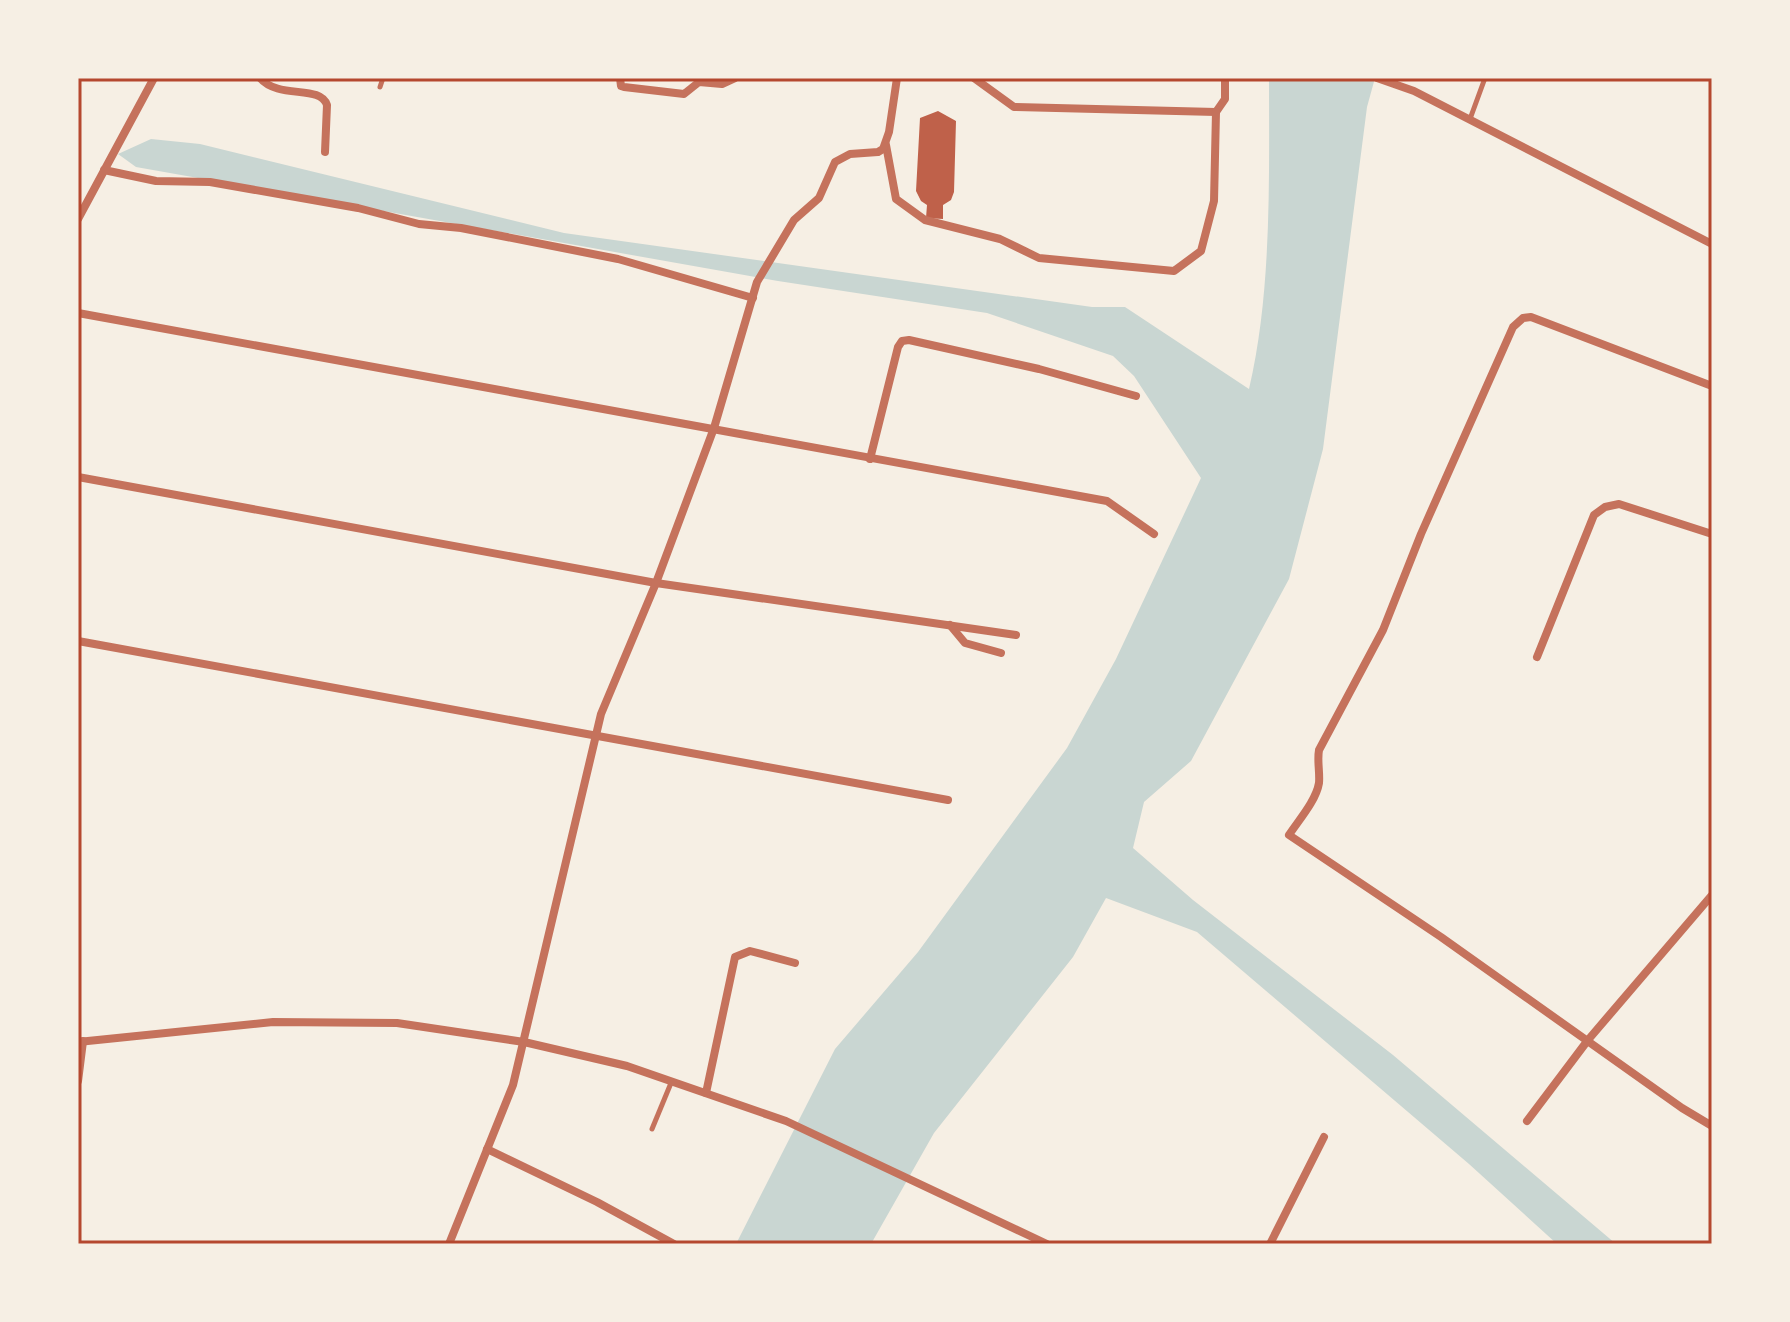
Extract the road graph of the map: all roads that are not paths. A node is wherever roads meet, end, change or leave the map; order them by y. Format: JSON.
{"nodes":[{"id":1,"x":154,"y":78,"type":"edge"},
{"id":2,"x":260,"y":78,"type":"edge"},
{"id":3,"x":383,"y":78,"type":"edge"},
{"id":4,"x":620,"y":78,"type":"edge"},
{"id":5,"x":735,"y":78,"type":"edge"},
{"id":6,"x":897,"y":78,"type":"edge"},
{"id":7,"x":974,"y":78,"type":"edge"},
{"id":8,"x":1225,"y":78,"type":"edge"},
{"id":9,"x":1377,"y":78,"type":"edge"},
{"id":10,"x":1485,"y":78,"type":"edge"},
{"id":11,"x":380,"y":87,"type":"dead end"},
{"id":12,"x":1216,"y":112,"type":"junction"},
{"id":13,"x":1470,"y":120,"type":"junction"},
{"id":14,"x":886,"y":145,"type":"junction"},
{"id":15,"x":325,"y":152,"type":"dead end"},
{"id":16,"x":104,"y":170,"type":"junction"},
{"id":17,"x":78,"y":219,"type":"edge"},
{"id":18,"x":1712,"y":244,"type":"edge"},
{"id":19,"x":753,"y":298,"type":"junction"},
{"id":20,"x":78,"y":313,"type":"edge"},
{"id":21,"x":1712,"y":386,"type":"edge"},
{"id":22,"x":1136,"y":396,"type":"dead end"},
{"id":23,"x":714,"y":428,"type":"junction"},
{"id":24,"x":870,"y":459,"type":"junction"},
{"id":25,"x":78,"y":477,"type":"edge"},
{"id":26,"x":1154,"y":534,"type":"dead end"},
{"id":27,"x":1712,"y":534,"type":"edge"},
{"id":28,"x":656,"y":583,"type":"junction"},
{"id":29,"x":950,"y":625,"type":"junction"},
{"id":30,"x":1016,"y":635,"type":"dead end"},
{"id":31,"x":78,"y":641,"type":"edge"},
{"id":32,"x":1001,"y":653,"type":"dead end"},
{"id":33,"x":1537,"y":657,"type":"dead end"},
{"id":34,"x":595,"y":736,"type":"junction"},
{"id":35,"x":948,"y":800,"type":"dead end"},
{"id":36,"x":1711,"y":896,"type":"edge"},
{"id":37,"x":795,"y":963,"type":"dead end"},
{"id":38,"x":1588,"y":1040,"type":"junction"},
{"id":39,"x":81,"y":1041,"type":"edge"},
{"id":40,"x":524,"y":1042,"type":"junction"},
{"id":41,"x":78,"y":1081,"type":"edge"},
{"id":42,"x":671,"y":1083,"type":"junction"},
{"id":43,"x":706,"y":1093,"type":"junction"},
{"id":44,"x":1527,"y":1121,"type":"dead end"},
{"id":45,"x":1712,"y":1126,"type":"edge"},
{"id":46,"x":652,"y":1129,"type":"dead end"},
{"id":47,"x":1324,"y":1137,"type":"dead end"},
{"id":48,"x":487,"y":1149,"type":"junction"},
{"id":49,"x":449,"y":1244,"type":"edge"},
{"id":50,"x":674,"y":1244,"type":"edge"},
{"id":51,"x":1047,"y":1244,"type":"edge"},
{"id":52,"x":1270,"y":1244,"type":"edge"}],
"edges":[{"from":1,"to":16,"type":"street"},
{"from":2,"to":15,"type":"street"},
{"from":3,"to":11,"type":"lane"},
{"from":4,"to":5,"type":"street"},
{"from":6,"to":14,"type":"street"},
{"from":7,"to":12,"type":"street"},
{"from":8,"to":12,"type":"street"},
{"from":9,"to":13,"type":"street"},
{"from":10,"to":13,"type":"lane"},
{"from":12,"to":14,"type":"street"},
{"from":13,"to":18,"type":"street"},
{"from":14,"to":19,"type":"street"},
{"from":16,"to":17,"type":"street"},
{"from":16,"to":19,"type":"street"},
{"from":19,"to":23,"type":"street"},
{"from":20,"to":23,"type":"street"},
{"from":21,"to":38,"type":"street"},
{"from":22,"to":24,"type":"street"},
{"from":23,"to":24,"type":"street"},
{"from":23,"to":28,"type":"street"},
{"from":24,"to":26,"type":"street"},
{"from":25,"to":28,"type":"street"},
{"from":27,"to":33,"type":"street"},
{"from":28,"to":29,"type":"street"},
{"from":28,"to":34,"type":"street"},
{"from":29,"to":30,"type":"street"},
{"from":29,"to":32,"type":"street"},
{"from":31,"to":34,"type":"street"},
{"from":34,"to":35,"type":"street"},
{"from":34,"to":40,"type":"street"},
{"from":36,"to":38,"type":"street"},
{"from":37,"to":43,"type":"street"},
{"from":38,"to":44,"type":"street"},
{"from":38,"to":45,"type":"street"},
{"from":39,"to":40,"type":"street"},
{"from":39,"to":41,"type":"street"},
{"from":40,"to":42,"type":"street"},
{"from":40,"to":48,"type":"street"},
{"from":42,"to":43,"type":"street"},
{"from":42,"to":46,"type":"lane"},
{"from":43,"to":51,"type":"street"},
{"from":47,"to":52,"type":"street"},
{"from":48,"to":49,"type":"street"},
{"from":48,"to":50,"type":"street"}]}
